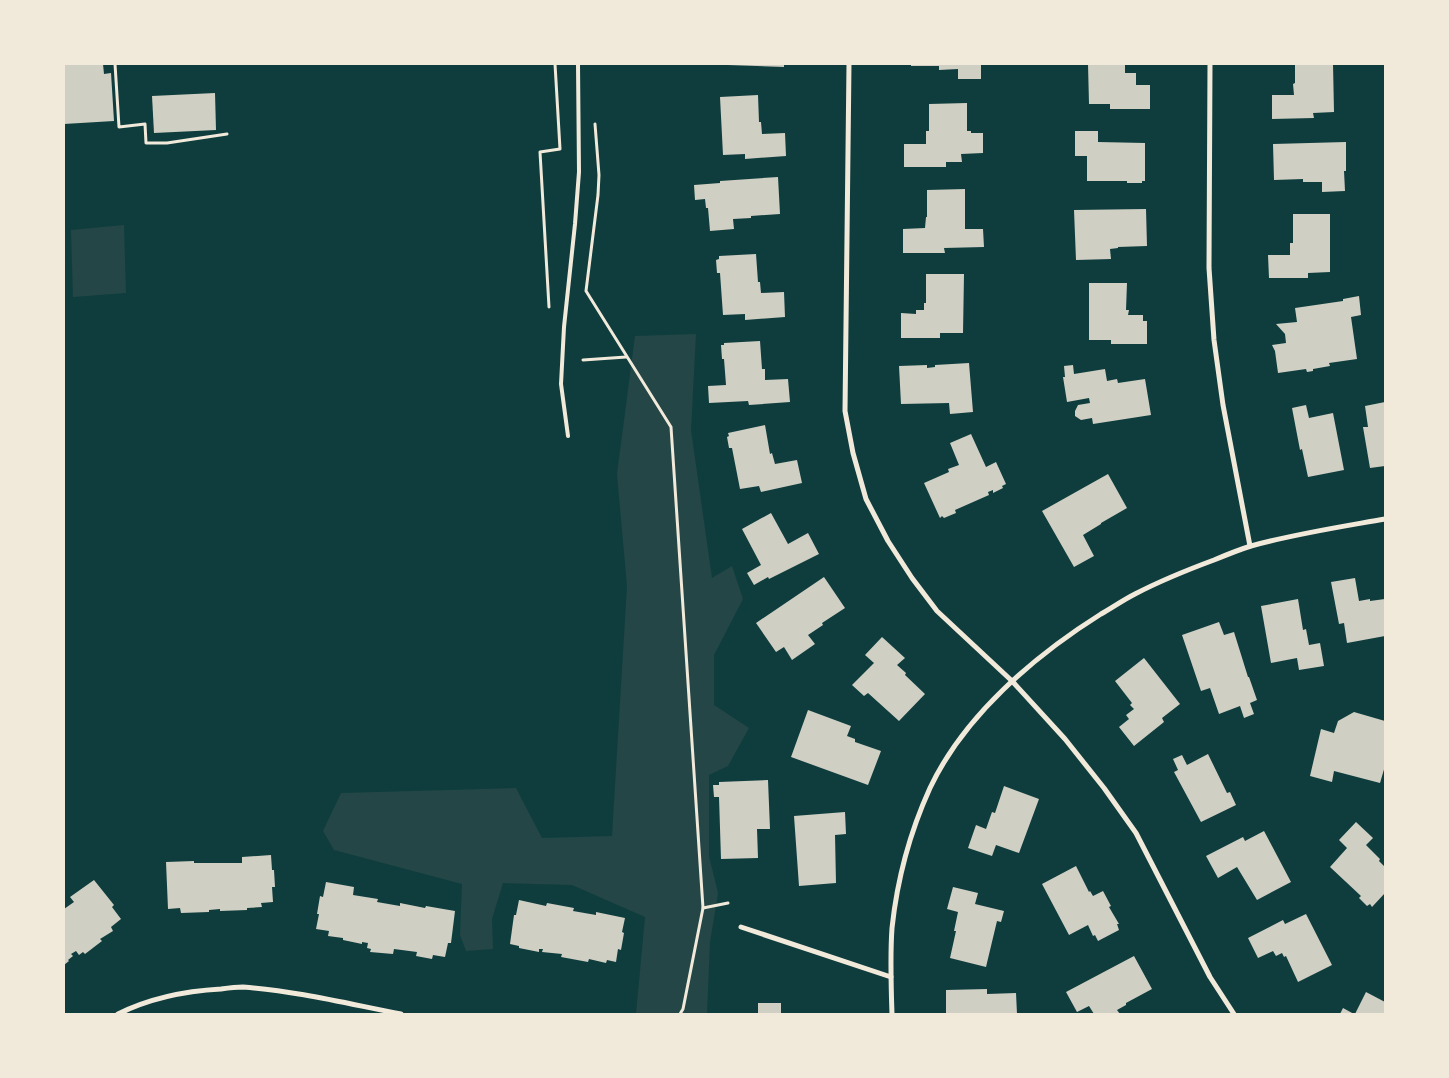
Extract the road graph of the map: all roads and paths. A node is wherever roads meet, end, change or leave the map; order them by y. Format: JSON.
{"nodes":[{"id":1,"x":115,"y":64,"type":"edge"},
{"id":2,"x":556,"y":64,"type":"edge"},
{"id":3,"x":578,"y":64,"type":"edge"},
{"id":4,"x":849,"y":64,"type":"edge"},
{"id":5,"x":1210,"y":64,"type":"edge"},
{"id":6,"x":595,"y":119,"type":"dead end"},
{"id":7,"x":227,"y":134,"type":"dead end"},
{"id":8,"x":549,"y":307,"type":"dead end"},
{"id":9,"x":626,"y":357,"type":"junction"},
{"id":10,"x":583,"y":360,"type":"dead end"},
{"id":11,"x":568,"y":436,"type":"dead end"},
{"id":12,"x":1385,"y":519,"type":"edge"},
{"id":13,"x":1250,"y":546,"type":"junction"},
{"id":14,"x":1012,"y":681,"type":"junction"},
{"id":15,"x":728,"y":903,"type":"dead end"},
{"id":16,"x":704,"y":908,"type":"junction"},
{"id":17,"x":741,"y":927,"type":"dead end"},
{"id":18,"x":891,"y":977,"type":"junction"},
{"id":19,"x":118,"y":1014,"type":"edge"},
{"id":20,"x":402,"y":1014,"type":"edge"},
{"id":21,"x":682,"y":1014,"type":"edge"},
{"id":22,"x":892,"y":1014,"type":"edge"},
{"id":23,"x":1234,"y":1014,"type":"edge"}],
"edges":[{"from":1,"to":7,"type":"path"},
{"from":2,"to":8,"type":"path"},
{"from":3,"to":11,"type":"lane"},
{"from":4,"to":14,"type":"street"},
{"from":5,"to":13,"type":"street"},
{"from":6,"to":9,"type":"path"},
{"from":9,"to":10,"type":"path"},
{"from":9,"to":16,"type":"path"},
{"from":12,"to":13,"type":"street"},
{"from":13,"to":14,"type":"street"},
{"from":14,"to":18,"type":"street"},
{"from":14,"to":23,"type":"street"},
{"from":15,"to":16,"type":"path"},
{"from":16,"to":21,"type":"path"},
{"from":17,"to":18,"type":"street"},
{"from":18,"to":22,"type":"street"},
{"from":19,"to":20,"type":"street"}]}
